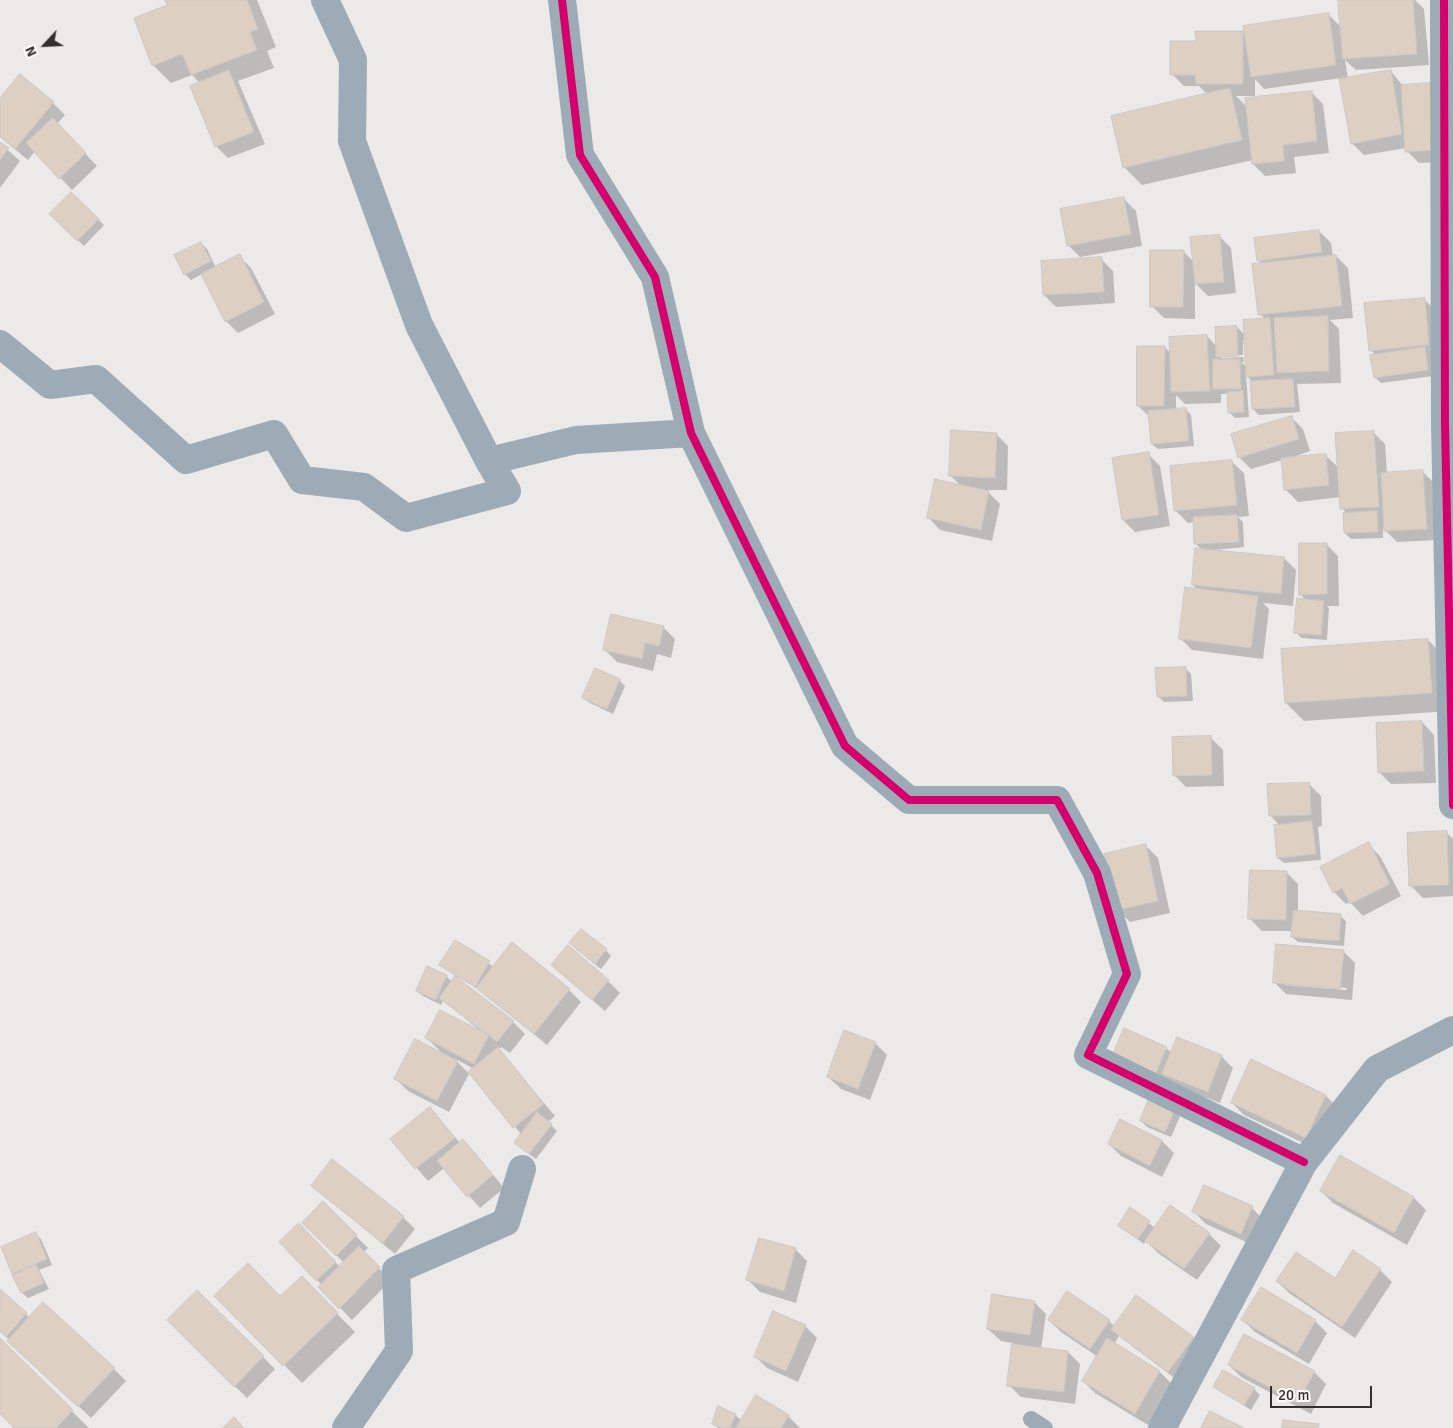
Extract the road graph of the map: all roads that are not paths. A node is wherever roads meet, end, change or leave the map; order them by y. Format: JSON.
{"nodes":[{"id":1,"x":325,"y":0,"type":"edge"},
{"id":2,"x":562,"y":0,"type":"edge"},
{"id":3,"x":1444,"y":0,"type":"edge"},
{"id":4,"x":0,"y":344,"type":"edge"},
{"id":5,"x":691,"y":433,"type":"junction"},
{"id":6,"x":489,"y":461,"type":"junction"},
{"id":7,"x":1453,"y":805,"type":"edge"},
{"id":8,"x":1453,"y":1030,"type":"edge"},
{"id":9,"x":1304,"y":1162,"type":"junction"},
{"id":10,"x":522,"y":1169,"type":"dead end"},
{"id":11,"x":1031,"y":1419,"type":"dead end"},
{"id":12,"x":346,"y":1428,"type":"edge"},
{"id":13,"x":1045,"y":1428,"type":"edge"},
{"id":14,"x":1162,"y":1428,"type":"edge"}],
"edges":[{"from":1,"to":6,"type":"street"},
{"from":2,"to":5,"type":"street"},
{"from":3,"to":7,"type":"street"},
{"from":4,"to":6,"type":"street"},
{"from":5,"to":6,"type":"street"},
{"from":5,"to":9,"type":"street"},
{"from":8,"to":9,"type":"street"},
{"from":9,"to":14,"type":"street"},
{"from":10,"to":12,"type":"street"},
{"from":11,"to":13,"type":"lane"}]}
